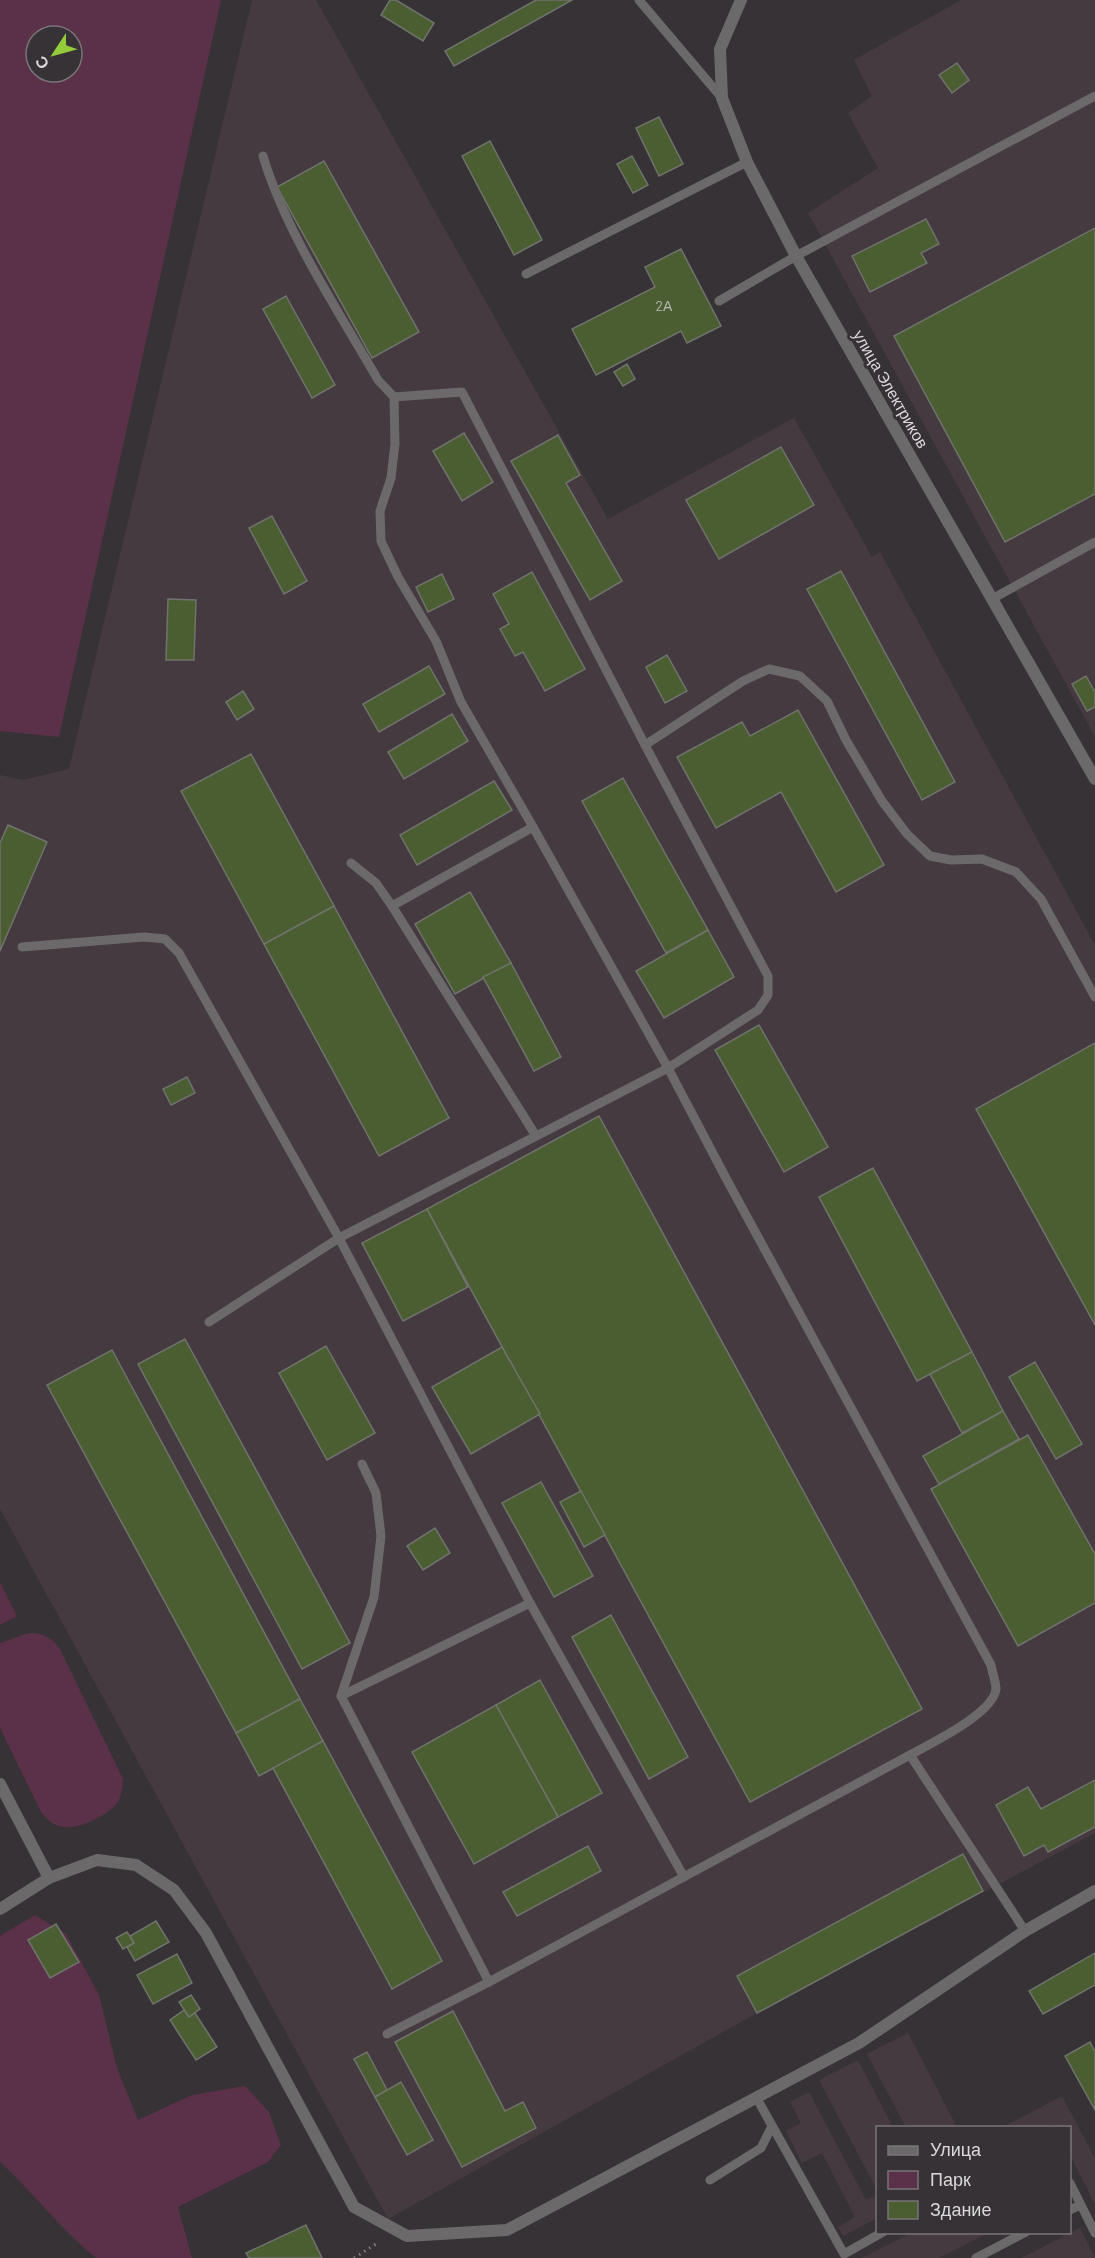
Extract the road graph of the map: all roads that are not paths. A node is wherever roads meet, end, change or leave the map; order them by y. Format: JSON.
{"nodes":[{"id":1,"x":639,"y":0,"type":"edge"},
{"id":2,"x":741,"y":0,"type":"edge"},
{"id":3,"x":1095,"y":96,"type":"edge"},
{"id":4,"x":722,"y":98,"type":"junction"},
{"id":5,"x":263,"y":156,"type":"dead end"},
{"id":6,"x":747,"y":162,"type":"junction"},
{"id":7,"x":796,"y":256,"type":"junction"},
{"id":8,"x":526,"y":274,"type":"dead end"},
{"id":9,"x":719,"y":301,"type":"dead end"},
{"id":10,"x":394,"y":397,"type":"junction"},
{"id":11,"x":1095,"y":542,"type":"edge"},
{"id":12,"x":992,"y":599,"type":"junction"},
{"id":13,"x":645,"y":745,"type":"junction"},
{"id":14,"x":1095,"y":778,"type":"edge"},
{"id":15,"x":533,"y":826,"type":"junction"},
{"id":16,"x":351,"y":863,"type":"dead end"},
{"id":17,"x":392,"y":906,"type":"junction"},
{"id":18,"x":21,"y":947,"type":"dead end"},
{"id":19,"x":1095,"y":997,"type":"edge"},
{"id":20,"x":668,"y":1068,"type":"junction"},
{"id":21,"x":536,"y":1136,"type":"junction"},
{"id":22,"x":339,"y":1238,"type":"junction"},
{"id":23,"x":208,"y":1322,"type":"dead end"},
{"id":24,"x":362,"y":1464,"type":"dead end"},
{"id":25,"x":530,"y":1603,"type":"junction"},
{"id":26,"x":341,"y":1696,"type":"junction"},
{"id":27,"x":910,"y":1755,"type":"junction"},
{"id":28,"x":0,"y":1784,"type":"edge"},
{"id":29,"x":684,"y":1877,"type":"junction"},
{"id":30,"x":49,"y":1878,"type":"junction"},
{"id":31,"x":1095,"y":1891,"type":"edge"},
{"id":32,"x":0,"y":1909,"type":"edge"},
{"id":33,"x":1025,"y":1931,"type":"junction"},
{"id":34,"x":489,"y":1982,"type":"junction"},
{"id":35,"x":387,"y":2034,"type":"dead end"},
{"id":36,"x":756,"y":2097,"type":"junction"},
{"id":37,"x":772,"y":2126,"type":"junction"},
{"id":38,"x":710,"y":2180,"type":"dead end"},
{"id":39,"x":1071,"y":2185,"type":"edge"},
{"id":40,"x":1080,"y":2205,"type":"junction"},
{"id":41,"x":1071,"y":2210,"type":"edge"},
{"id":42,"x":1095,"y":2233,"type":"edge"},
{"id":43,"x":880,"y":2234,"type":"edge"},
{"id":44,"x":1022,"y":2234,"type":"edge"},
{"id":45,"x":976,"y":2258,"type":"edge"}],
"edges":[{"from":1,"to":4,"type":"lane"},
{"from":2,"to":4,"type":"street","name":"улица Электриков"},
{"from":3,"to":7,"type":"lane"},
{"from":4,"to":6,"type":"street","name":"улица Электриков"},
{"from":5,"to":10,"type":"lane"},
{"from":6,"to":7,"type":"street","name":"улица Электриков"},
{"from":6,"to":8,"type":"lane"},
{"from":7,"to":9,"type":"lane"},
{"from":7,"to":12,"type":"street","name":"улица Электриков"},
{"from":10,"to":13,"type":"lane"},
{"from":10,"to":15,"type":"lane"},
{"from":11,"to":12,"type":"lane"},
{"from":12,"to":14,"type":"street","name":"улица Электриков"},
{"from":13,"to":19,"type":"lane"},
{"from":13,"to":20,"type":"lane"},
{"from":15,"to":17,"type":"lane"},
{"from":15,"to":20,"type":"lane"},
{"from":16,"to":17,"type":"lane"},
{"from":17,"to":21,"type":"lane"},
{"from":18,"to":22,"type":"lane"},
{"from":20,"to":21,"type":"lane"},
{"from":20,"to":27,"type":"lane"},
{"from":21,"to":22,"type":"lane"},
{"from":22,"to":23,"type":"lane"},
{"from":22,"to":25,"type":"lane"},
{"from":24,"to":26,"type":"lane"},
{"from":25,"to":26,"type":"lane"},
{"from":25,"to":29,"type":"lane"},
{"from":26,"to":34,"type":"lane"},
{"from":27,"to":29,"type":"lane"},
{"from":27,"to":33,"type":"lane"},
{"from":28,"to":30,"type":"street"},
{"from":29,"to":34,"type":"lane"},
{"from":30,"to":32,"type":"street"},
{"from":30,"to":36,"type":"street"},
{"from":31,"to":33,"type":"street"},
{"from":33,"to":36,"type":"street"},
{"from":34,"to":35,"type":"lane"},
{"from":36,"to":37,"type":"lane"},
{"from":37,"to":38,"type":"lane"},
{"from":37,"to":43,"type":"lane"},
{"from":39,"to":40,"type":"lane"},
{"from":40,"to":41,"type":"lane"},
{"from":40,"to":42,"type":"lane"},
{"from":44,"to":45,"type":"lane"}]}
